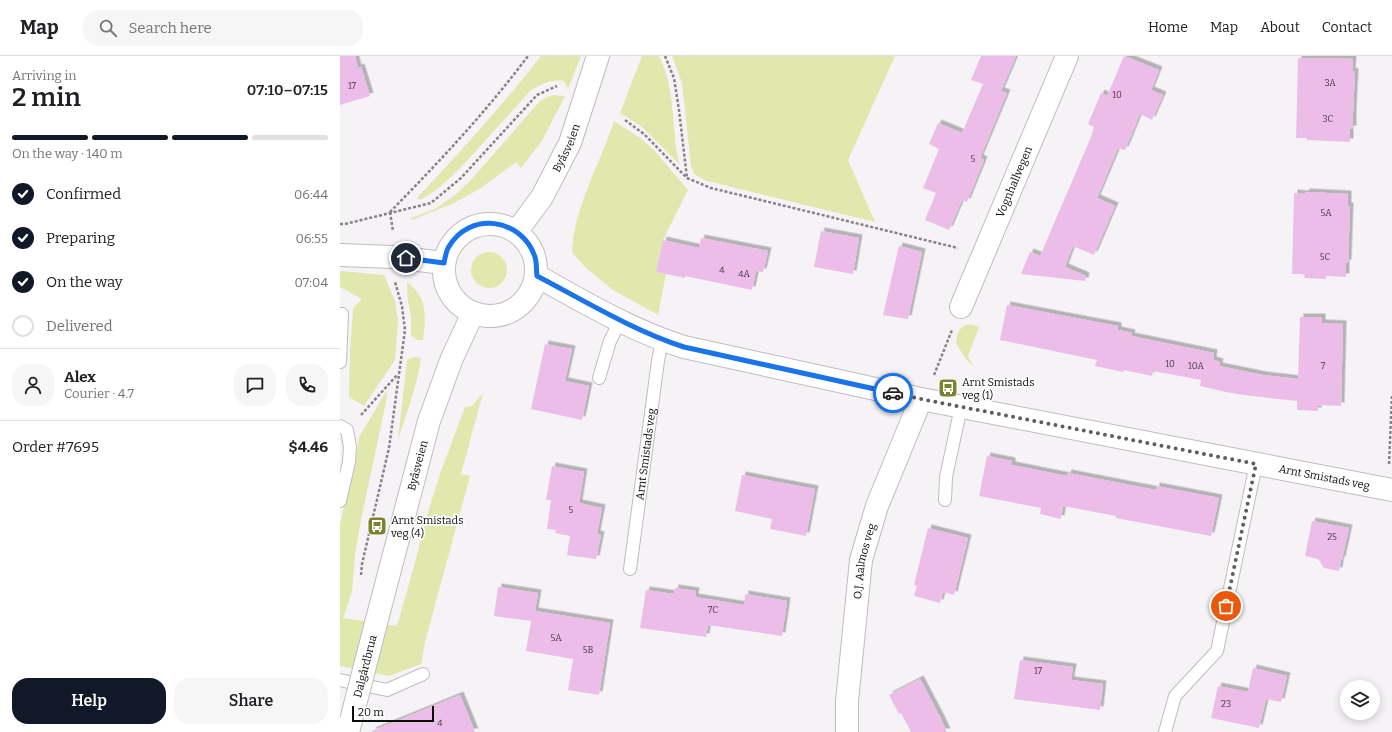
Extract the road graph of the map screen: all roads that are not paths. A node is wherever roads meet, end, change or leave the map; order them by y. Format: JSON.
{"nodes":[{"id":1,"x":598,"y":56,"type":"edge"},
{"id":2,"x":1067,"y":56,"type":"edge"},
{"id":3,"x":516,"y":231,"type":"junction"},
{"id":4,"x":340,"y":255,"type":"edge"},
{"id":5,"x":444,"y":263,"type":"junction"},
{"id":6,"x":537,"y":276,"type":"junction"},
{"id":7,"x":961,"y":307,"type":"road end"},
{"id":8,"x":473,"y":313,"type":"junction"},
{"id":9,"x":342,"y":314,"type":"dead end"},
{"id":10,"x":620,"y":321,"type":"junction"},
{"id":11,"x":662,"y":340,"type":"junction"},
{"id":12,"x":340,"y":362,"type":"edge"},
{"id":13,"x":599,"y":378,"type":"dead end"},
{"id":14,"x":921,"y":399,"type":"junction"},
{"id":15,"x":961,"y":407,"type":"junction"},
{"id":16,"x":344,"y":428,"type":"edge"},
{"id":17,"x":1256,"y":464,"type":"junction"},
{"id":18,"x":1392,"y":490,"type":"edge"},
{"id":19,"x":945,"y":500,"type":"dead end"},
{"id":20,"x":340,"y":501,"type":"edge"},
{"id":21,"x":630,"y":569,"type":"dead end"},
{"id":22,"x":376,"y":623,"type":"joint"},
{"id":23,"x":424,"y":674,"type":"dead end"},
{"id":24,"x":340,"y":680,"type":"edge"},
{"id":25,"x":348,"y":732,"type":"edge"},
{"id":26,"x":847,"y":732,"type":"edge"},
{"id":27,"x":1166,"y":732,"type":"edge"}],
"edges":[{"from":1,"to":3,"type":"street","name":"Byåsveien"},
{"from":2,"to":7,"type":"street","name":"Vognhallvegen"},
{"from":3,"to":5,"type":"street"},
{"from":3,"to":6,"type":"street"},
{"from":4,"to":5,"type":"street"},
{"from":5,"to":8,"type":"street"},
{"from":6,"to":8,"type":"street"},
{"from":6,"to":10,"type":"street","name":"Arnt Smistads veg"},
{"from":8,"to":22,"type":"street","name":"Byåsveien"},
{"from":9,"to":12,"type":"lane"},
{"from":10,"to":11,"type":"street","name":"Arnt Smistads veg"},
{"from":10,"to":13,"type":"lane"},
{"from":11,"to":14,"type":"street","name":"Arnt Smistads veg"},
{"from":11,"to":21,"type":"lane","name":"Arnt Smistads veg"},
{"from":14,"to":15,"type":"street","name":"Arnt Smistads veg"},
{"from":14,"to":26,"type":"street","name":"O.J. Aalmos veg"},
{"from":15,"to":17,"type":"street","name":"Arnt Smistads veg"},
{"from":15,"to":19,"type":"lane"},
{"from":16,"to":20,"type":"lane"},
{"from":17,"to":18,"type":"street","name":"Arnt Smistads veg"},
{"from":17,"to":27,"type":"lane"},
{"from":22,"to":25,"type":"street","name":"Dalgårdbrua","bridge":true},
{"from":23,"to":24,"type":"lane"}]}
